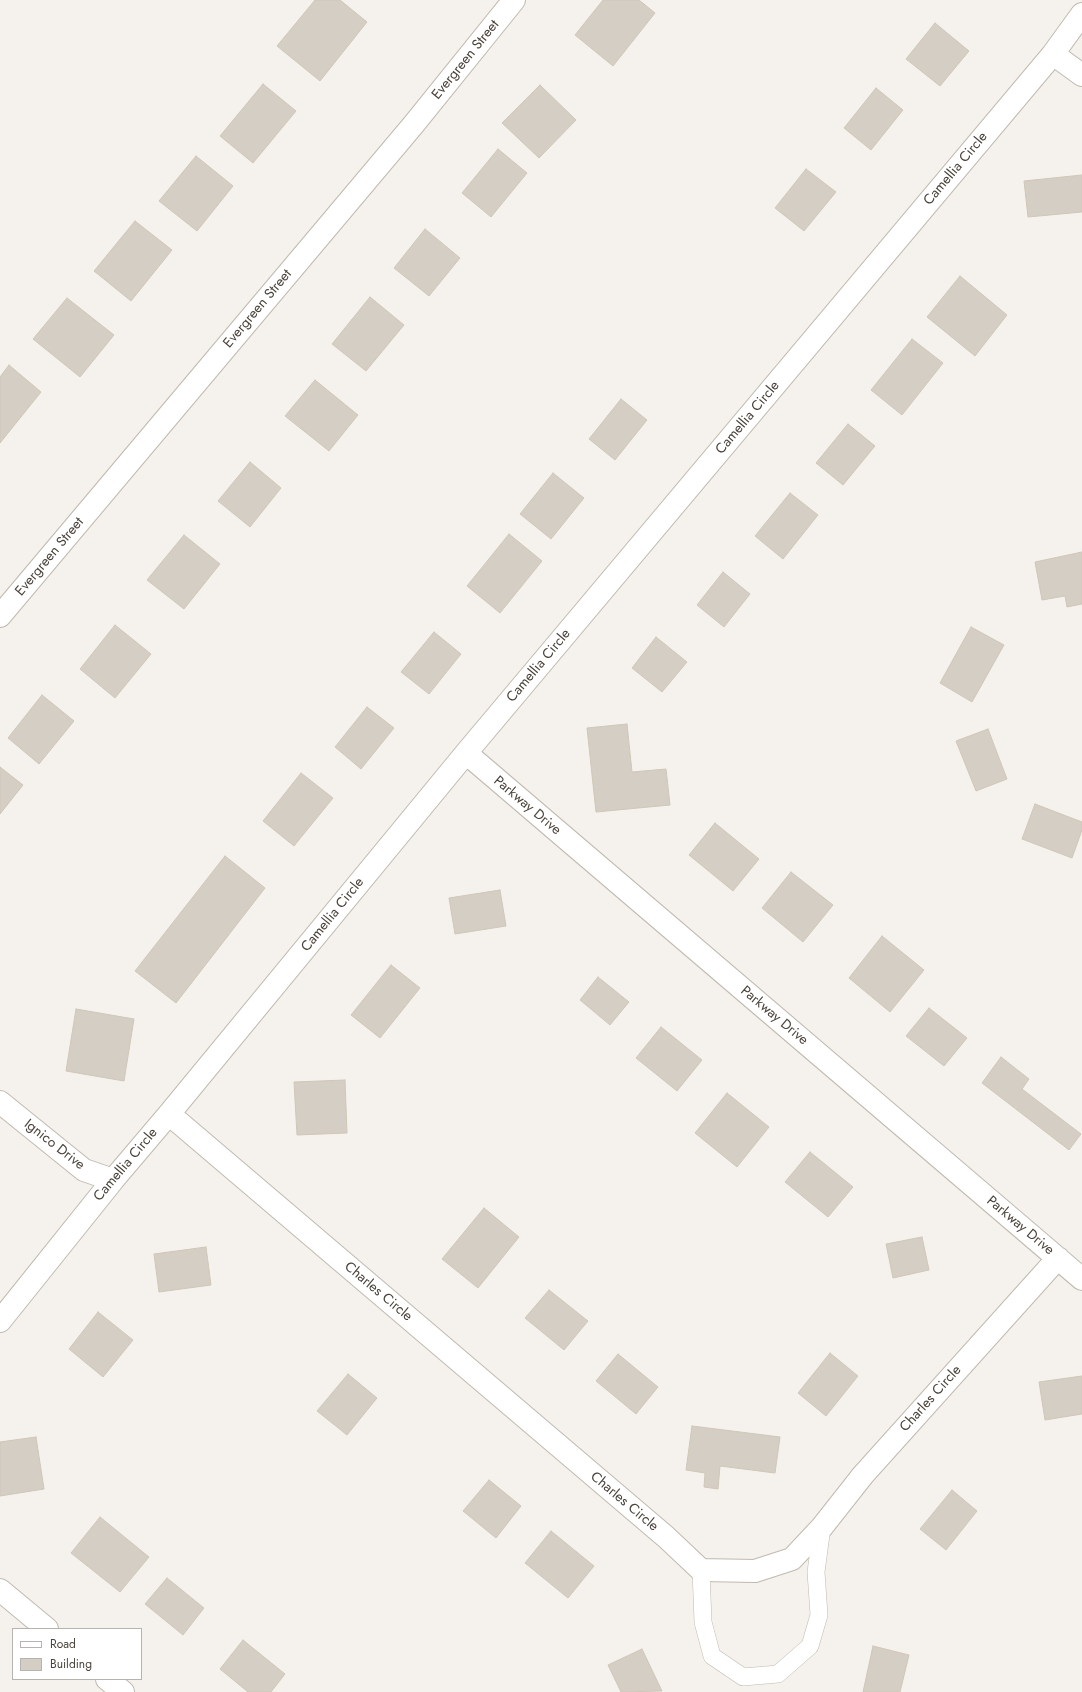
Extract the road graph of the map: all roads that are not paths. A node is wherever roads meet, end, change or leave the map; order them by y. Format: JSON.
{"nodes":[{"id":1,"x":514,"y":0,"type":"edge"},
{"id":2,"x":1082,"y":14,"type":"edge"},
{"id":3,"x":1053,"y":54,"type":"junction"},
{"id":4,"x":1082,"y":75,"type":"edge"},
{"id":5,"x":0,"y":616,"type":"edge"},
{"id":6,"x":466,"y":753,"type":"junction"},
{"id":7,"x":0,"y":1102,"type":"edge"},
{"id":8,"x":169,"y":1114,"type":"junction"},
{"id":9,"x":113,"y":1180,"type":"junction"},
{"id":10,"x":1058,"y":1258,"type":"junction"},
{"id":11,"x":1082,"y":1279,"type":"edge"},
{"id":12,"x":0,"y":1321,"type":"edge"},
{"id":13,"x":822,"y":1527,"type":"junction"},
{"id":14,"x":701,"y":1570,"type":"junction"},
{"id":15,"x":0,"y":1590,"type":"edge"},
{"id":16,"x":46,"y":1628,"type":"edge"},
{"id":17,"x":108,"y":1680,"type":"edge"},
{"id":18,"x":123,"y":1692,"type":"edge"}],
"edges":[{"from":1,"to":5,"type":"street","name":"Evergreen Street"},
{"from":2,"to":3,"type":"street","name":"Camellia Circle"},
{"from":3,"to":4,"type":"street"},
{"from":3,"to":6,"type":"street","name":"Camellia Circle"},
{"from":6,"to":8,"type":"street","name":"Camellia Circle"},
{"from":6,"to":10,"type":"street","name":"Parkway Drive"},
{"from":7,"to":9,"type":"street","name":"Ignico Drive"},
{"from":8,"to":9,"type":"street","name":"Camellia Circle"},
{"from":8,"to":14,"type":"street","name":"Charles Circle"},
{"from":9,"to":12,"type":"street","name":"Camellia Circle"},
{"from":10,"to":11,"type":"street","name":"Parkway Drive"},
{"from":10,"to":13,"type":"street","name":"Charles Circle"},
{"from":13,"to":14,"type":"street","name":"Charles Circle"},
{"from":13,"to":14,"type":"lane"},
{"from":15,"to":16,"type":"street"},
{"from":17,"to":18,"type":"street"}]}
